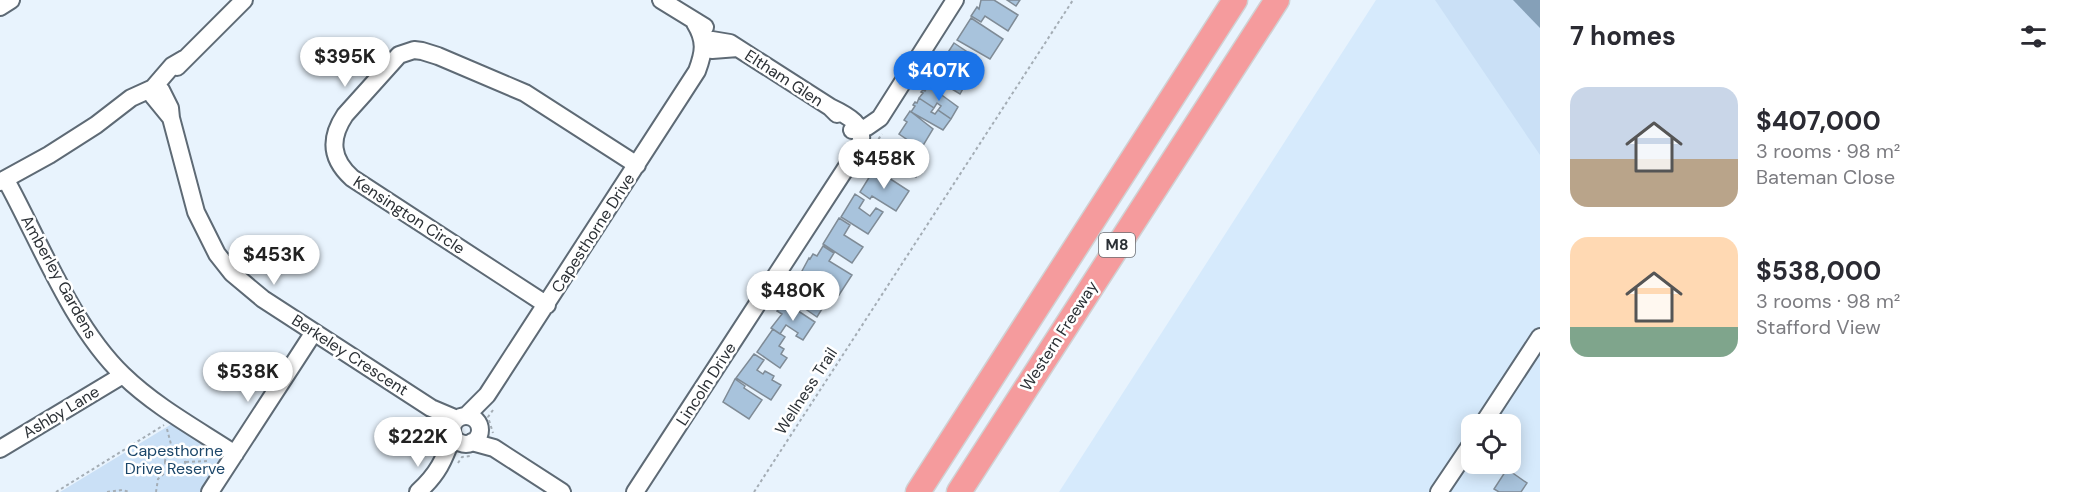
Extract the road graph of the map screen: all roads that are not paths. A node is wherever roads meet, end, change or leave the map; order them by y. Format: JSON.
{"nodes":[{"id":1,"x":244,"y":0,"type":"edge"},
{"id":2,"x":661,"y":0,"type":"edge"},
{"id":3,"x":955,"y":0,"type":"edge"},
{"id":4,"x":1235,"y":0,"type":"edge"},
{"id":5,"x":1277,"y":0,"type":"edge"},
{"id":6,"x":710,"y":45,"type":"junction"},
{"id":7,"x":156,"y":91,"type":"junction"},
{"id":8,"x":857,"y":128,"type":"junction"},
{"id":9,"x":637,"y":165,"type":"junction"},
{"id":10,"x":3,"y":181,"type":"edge"},
{"id":11,"x":546,"y":305,"type":"junction"},
{"id":12,"x":315,"y":332,"type":"junction"},
{"id":13,"x":1540,"y":337,"type":"edge"},
{"id":14,"x":123,"y":375,"type":"junction"},
{"id":15,"x":1490,"y":414,"type":"edge"},
{"id":16,"x":472,"y":434,"type":"junction"},
{"id":17,"x":0,"y":449,"type":"edge"},
{"id":18,"x":235,"y":454,"type":"junction"},
{"id":19,"x":1461,"y":459,"type":"edge"},
{"id":20,"x":210,"y":492,"type":"edge"},
{"id":21,"x":418,"y":492,"type":"edge"},
{"id":22,"x":562,"y":492,"type":"edge"},
{"id":23,"x":635,"y":492,"type":"edge"},
{"id":24,"x":918,"y":492,"type":"edge"},
{"id":25,"x":959,"y":492,"type":"edge"},
{"id":26,"x":1439,"y":492,"type":"edge"}],
"edges":[{"from":1,"to":7,"type":"street"},
{"from":2,"to":6,"type":"street"},
{"from":3,"to":8,"type":"street"},
{"from":4,"to":24,"type":"highway","name":"Western Freeway","number":"M8"},
{"from":5,"to":25,"type":"highway","name":"Western Freeway","number":"M8"},
{"from":6,"to":8,"type":"street","name":"Eltham Glen"},
{"from":6,"to":9,"type":"street","name":"Capesthorne Drive"},
{"from":7,"to":10,"type":"street"},
{"from":7,"to":12,"type":"street","name":"Berkeley Crescent"},
{"from":8,"to":23,"type":"street","name":"Lincoln Drive"},
{"from":9,"to":11,"type":"street","name":"Capesthorne Drive"},
{"from":9,"to":11,"type":"street","name":"Kensington Circle"},
{"from":10,"to":14,"type":"street","name":"Amberley Gardens"},
{"from":11,"to":16,"type":"street","name":"Capesthorne Drive"},
{"from":12,"to":16,"type":"street","name":"Berkeley Crescent"},
{"from":12,"to":18,"type":"street"},
{"from":13,"to":15,"type":"street"},
{"from":14,"to":17,"type":"street","name":"Ashby Lane"},
{"from":14,"to":18,"type":"street","name":"Amberley Gardens"},
{"from":16,"to":21,"type":"street","name":"Capesthorne Drive"},
{"from":16,"to":22,"type":"street","name":"Berkeley Crescent"},
{"from":18,"to":20,"type":"street"},
{"from":19,"to":26,"type":"street"}]}
